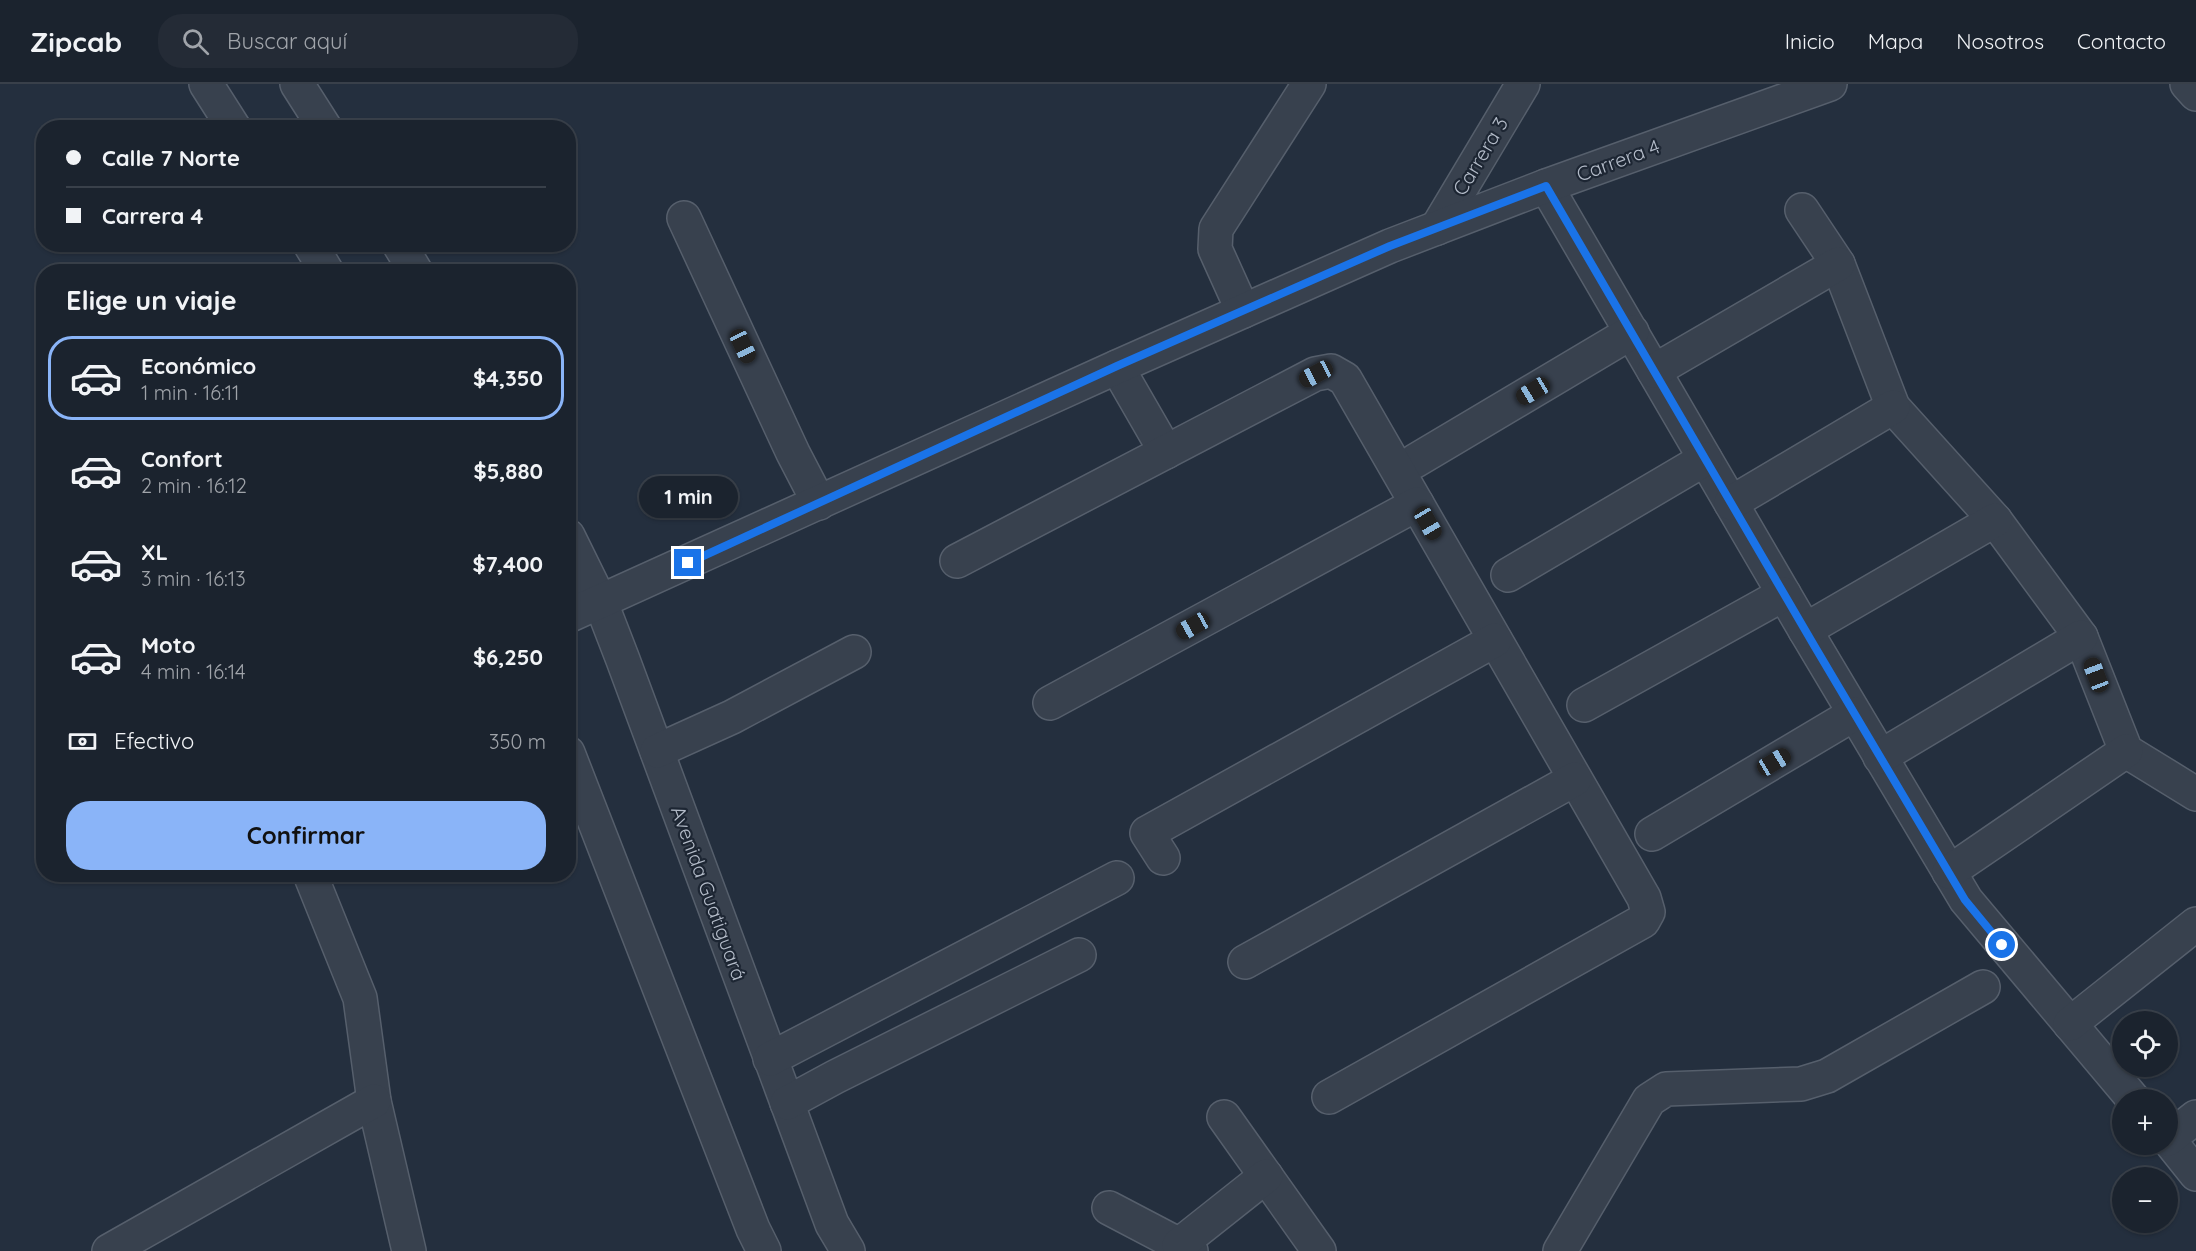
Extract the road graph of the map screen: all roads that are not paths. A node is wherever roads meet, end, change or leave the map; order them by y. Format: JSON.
{"nodes":[{"id":1,"x":206,"y":84,"type":"edge"},
{"id":2,"x":297,"y":84,"type":"edge"},
{"id":3,"x":1309,"y":84,"type":"edge"},
{"id":4,"x":1523,"y":84,"type":"edge"},
{"id":5,"x":1830,"y":84,"type":"edge"},
{"id":6,"x":2187,"y":84,"type":"edge"},
{"id":7,"x":2196,"y":94,"type":"edge"},
{"id":8,"x":229,"y":120,"type":"edge"},
{"id":9,"x":320,"y":120,"type":"edge"},
{"id":10,"x":1546,"y":186,"type":"junction"},
{"id":11,"x":1802,"y":210,"type":"dead end"},
{"id":12,"x":684,"y":218,"type":"dead end"},
{"id":13,"x":1437,"y":228,"type":"junction"},
{"id":14,"x":1838,"y":264,"type":"junction"},
{"id":15,"x":1243,"y":311,"type":"junction"},
{"id":16,"x":1632,"y":332,"type":"junction"},
{"id":17,"x":1117,"y":366,"type":"junction"},
{"id":18,"x":1654,"y":371,"type":"junction"},
{"id":19,"x":1893,"y":407,"type":"junction"},
{"id":20,"x":1166,"y":452,"type":"junction"},
{"id":21,"x":1705,"y":459,"type":"junction"},
{"id":22,"x":1415,"y":461,"type":"dead end"},
{"id":23,"x":819,"y":503,"type":"junction"},
{"id":24,"x":1731,"y":503,"type":"junction"},
{"id":25,"x":1417,"y":504,"type":"junction"},
{"id":26,"x":1995,"y":520,"type":"junction"},
{"id":27,"x":576,"y":552,"type":"edge"},
{"id":28,"x":957,"y":561,"type":"dead end"},
{"id":29,"x":1508,"y":575,"type":"dead end"},
{"id":30,"x":1784,"y":594,"type":"junction"},
{"id":31,"x":601,"y":603,"type":"junction"},
{"id":32,"x":576,"y":613,"type":"edge"},
{"id":33,"x":1805,"y":630,"type":"junction"},
{"id":34,"x":2081,"y":637,"type":"junction"},
{"id":35,"x":1495,"y":640,"type":"junction"},
{"id":36,"x":854,"y":652,"type":"dead end"},
{"id":37,"x":1050,"y":703,"type":"dead end"},
{"id":38,"x":1584,"y":705,"type":"dead end"},
{"id":39,"x":1854,"y":714,"type":"junction"},
{"id":40,"x":657,"y":751,"type":"junction"},
{"id":41,"x":2126,"y":751,"type":"junction"},
{"id":42,"x":1880,"y":757,"type":"junction"},
{"id":43,"x":576,"y":774,"type":"edge"},
{"id":44,"x":1575,"y":779,"type":"junction"},
{"id":45,"x":2196,"y":794,"type":"edge"},
{"id":46,"x":1652,"y":834,"type":"dead end"},
{"id":47,"x":1163,"y":858,"type":"dead end"},
{"id":48,"x":1949,"y":872,"type":"junction"},
{"id":49,"x":1117,"y":878,"type":"dead end"},
{"id":50,"x":313,"y":882,"type":"edge"},
{"id":51,"x":2196,"y":924,"type":"edge"},
{"id":52,"x":1079,"y":956,"type":"dead end"},
{"id":53,"x":1245,"y":962,"type":"dead end"},
{"id":54,"x":1983,"y":987,"type":"dead end"},
{"id":55,"x":2070,"y":1024,"type":"junction"},
{"id":56,"x":770,"y":1059,"type":"junction"},
{"id":57,"x":2125,"y":1089,"type":"edge"},
{"id":58,"x":1329,"y":1096,"type":"dead end"},
{"id":59,"x":374,"y":1101,"type":"junction"},
{"id":60,"x":787,"y":1103,"type":"junction"},
{"id":61,"x":1224,"y":1116,"type":"dead end"},
{"id":62,"x":2196,"y":1118,"type":"edge"},
{"id":63,"x":2178,"y":1132,"type":"edge"},
{"id":64,"x":2178,"y":1152,"type":"edge"},
{"id":65,"x":2196,"y":1174,"type":"edge"},
{"id":66,"x":1266,"y":1176,"type":"junction"},
{"id":67,"x":1109,"y":1208,"type":"dead end"},
{"id":68,"x":1185,"y":1248,"type":"edge"},
{"id":69,"x":112,"y":1250,"type":"edge"},
{"id":70,"x":410,"y":1251,"type":"edge"},
{"id":71,"x":764,"y":1251,"type":"edge"},
{"id":72,"x":848,"y":1251,"type":"edge"},
{"id":73,"x":1318,"y":1251,"type":"edge"},
{"id":74,"x":1560,"y":1251,"type":"edge"}],
"edges":[{"from":1,"to":8,"type":"street"},
{"from":2,"to":9,"type":"street"},
{"from":3,"to":15,"type":"street"},
{"from":4,"to":13,"type":"street","name":"Carrera 3"},
{"from":5,"to":10,"type":"street","name":"Carrera 4"},
{"from":6,"to":7,"type":"street"},
{"from":10,"to":13,"type":"street","name":"Carrera 4"},
{"from":10,"to":16,"type":"street"},
{"from":11,"to":14,"type":"street"},
{"from":12,"to":23,"type":"street"},
{"from":13,"to":15,"type":"street","name":"Carrera 4"},
{"from":14,"to":18,"type":"street"},
{"from":14,"to":19,"type":"street"},
{"from":15,"to":17,"type":"street","name":"Carrera 4"},
{"from":16,"to":18,"type":"street"},
{"from":16,"to":22,"type":"street"},
{"from":17,"to":20,"type":"street"},
{"from":17,"to":23,"type":"street","name":"Carrera 4"},
{"from":18,"to":21,"type":"street"},
{"from":19,"to":24,"type":"street"},
{"from":19,"to":26,"type":"street"},
{"from":20,"to":25,"type":"street"},
{"from":20,"to":28,"type":"street"},
{"from":21,"to":24,"type":"street"},
{"from":21,"to":29,"type":"street"},
{"from":23,"to":31,"type":"street","name":"Carrera 4"},
{"from":24,"to":30,"type":"street"},
{"from":25,"to":35,"type":"street"},
{"from":25,"to":37,"type":"street"},
{"from":26,"to":33,"type":"street"},
{"from":26,"to":34,"type":"street"},
{"from":27,"to":31,"type":"street","name":"Avenida Guatiguará"},
{"from":30,"to":33,"type":"street"},
{"from":30,"to":38,"type":"street"},
{"from":31,"to":32,"type":"street","name":"Carrera 4"},
{"from":31,"to":40,"type":"street","name":"Avenida Guatiguará"},
{"from":33,"to":39,"type":"street"},
{"from":34,"to":41,"type":"street"},
{"from":34,"to":42,"type":"street"},
{"from":35,"to":44,"type":"street"},
{"from":35,"to":47,"type":"street"},
{"from":36,"to":40,"type":"street"},
{"from":39,"to":42,"type":"street"},
{"from":39,"to":46,"type":"street"},
{"from":40,"to":56,"type":"street","name":"Avenida Guatiguará"},
{"from":41,"to":45,"type":"street"},
{"from":41,"to":48,"type":"street"},
{"from":42,"to":48,"type":"street"},
{"from":43,"to":71,"type":"street"},
{"from":44,"to":53,"type":"street"},
{"from":44,"to":58,"type":"street"},
{"from":48,"to":55,"type":"street"},
{"from":49,"to":56,"type":"street"},
{"from":50,"to":59,"type":"street"},
{"from":51,"to":55,"type":"street"},
{"from":52,"to":60,"type":"street"},
{"from":54,"to":74,"type":"street"},
{"from":55,"to":57,"type":"street"},
{"from":56,"to":60,"type":"street","name":"Avenida Guatiguará"},
{"from":59,"to":69,"type":"street"},
{"from":59,"to":70,"type":"street"},
{"from":60,"to":72,"type":"street","name":"Avenida Guatiguará"},
{"from":61,"to":66,"type":"street"},
{"from":62,"to":63,"type":"street"},
{"from":64,"to":65,"type":"street"},
{"from":66,"to":68,"type":"street"},
{"from":66,"to":73,"type":"street"},
{"from":67,"to":68,"type":"street"}]}
